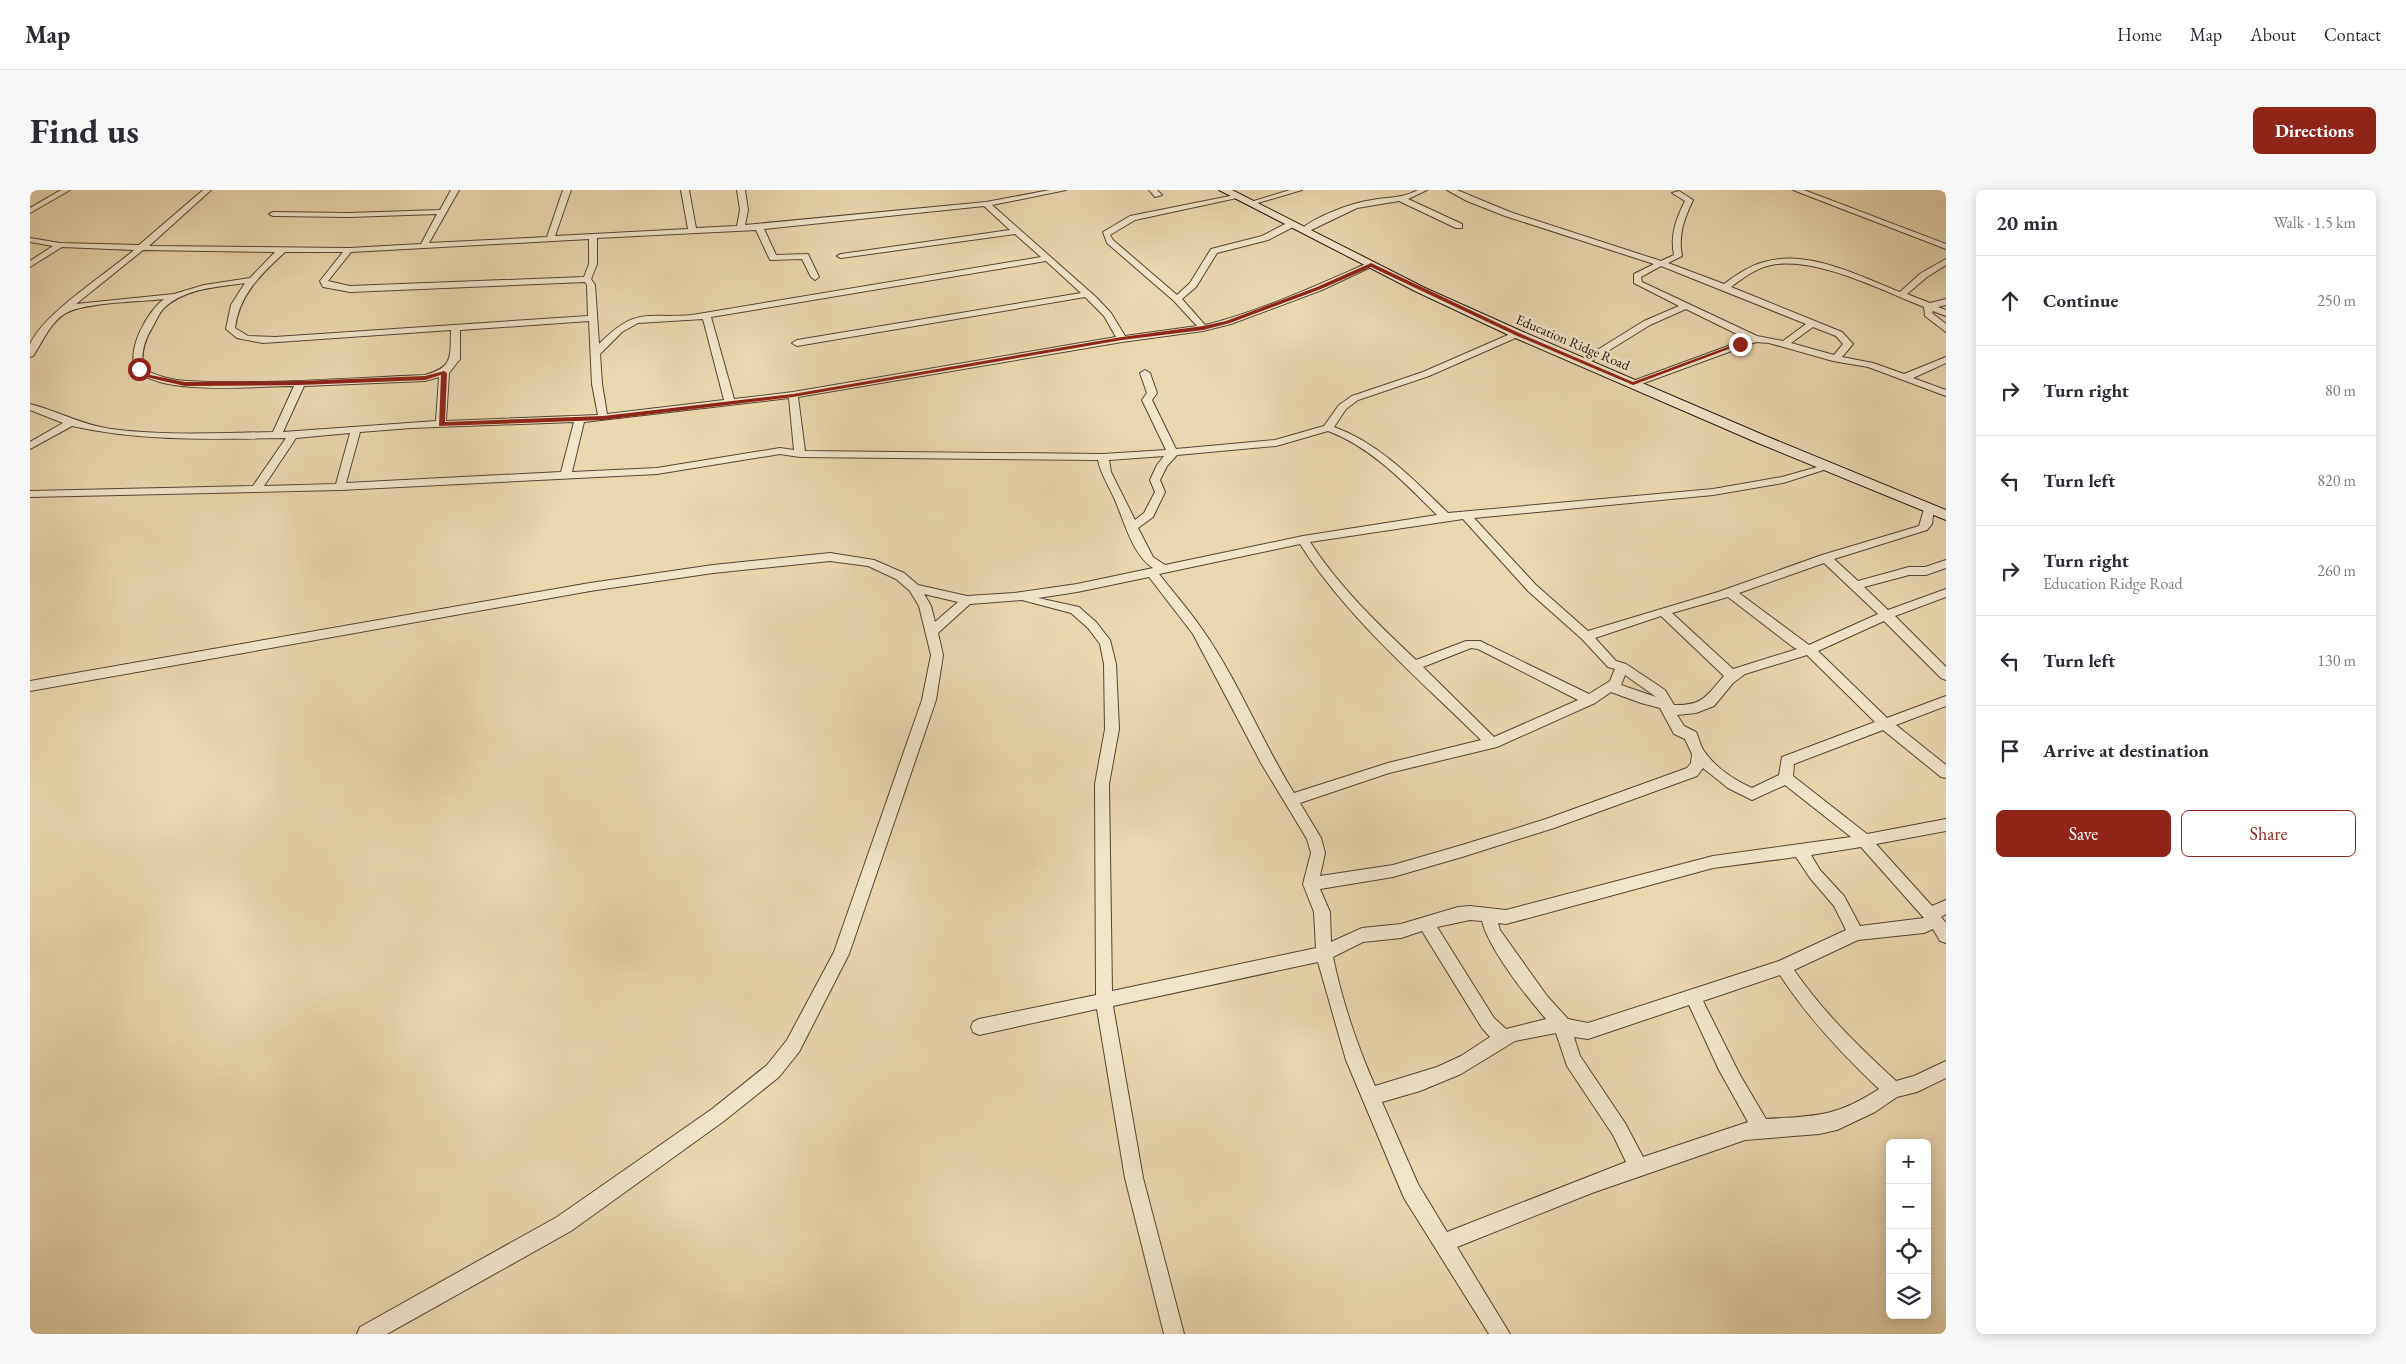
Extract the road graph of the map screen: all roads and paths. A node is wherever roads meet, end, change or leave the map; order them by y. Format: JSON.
{"nodes":[{"id":1,"x":66,"y":190,"type":"edge"},
{"id":2,"x":207,"y":190,"type":"edge"},
{"id":3,"x":455,"y":190,"type":"edge"},
{"id":4,"x":568,"y":190,"type":"edge"},
{"id":5,"x":685,"y":190,"type":"edge"},
{"id":6,"x":741,"y":190,"type":"edge"},
{"id":7,"x":1062,"y":190,"type":"edge"},
{"id":8,"x":1224,"y":190,"type":"edge"},
{"id":9,"x":1298,"y":190,"type":"edge"},
{"id":10,"x":1423,"y":190,"type":"edge"},
{"id":11,"x":1452,"y":190,"type":"edge"},
{"id":12,"x":1797,"y":190,"type":"edge"},
{"id":13,"x":1676,"y":193,"type":"dead end"},
{"id":14,"x":1237,"y":196,"type":"junction"},
{"id":15,"x":1401,"y":199,"type":"junction"},
{"id":16,"x":986,"y":204,"type":"junction"},
{"id":17,"x":1251,"y":204,"type":"junction"},
{"id":18,"x":30,"y":212,"type":"edge"},
{"id":19,"x":443,"y":212,"type":"junction"},
{"id":20,"x":273,"y":214,"type":"dead end"},
{"id":21,"x":1292,"y":224,"type":"junction"},
{"id":22,"x":1459,"y":226,"type":"dead end"},
{"id":23,"x":759,"y":227,"type":"junction"},
{"id":24,"x":741,"y":228,"type":"junction"},
{"id":25,"x":1304,"y":230,"type":"junction"},
{"id":26,"x":1016,"y":231,"type":"junction"},
{"id":27,"x":692,"y":232,"type":"junction"},
{"id":28,"x":593,"y":237,"type":"junction"},
{"id":29,"x":550,"y":238,"type":"junction"},
{"id":30,"x":30,"y":240,"type":"edge"},
{"id":31,"x":60,"y":245,"type":"junction"},
{"id":32,"x":142,"y":246,"type":"junction"},
{"id":33,"x":422,"y":246,"type":"junction"},
{"id":34,"x":1946,"y":247,"type":"edge"},
{"id":35,"x":1618,"y":248,"type":"junction"},
{"id":36,"x":282,"y":250,"type":"junction"},
{"id":37,"x":349,"y":250,"type":"junction"},
{"id":38,"x":841,"y":256,"type":"dead end"},
{"id":39,"x":1046,"y":259,"type":"junction"},
{"id":40,"x":1946,"y":261,"type":"edge"},
{"id":41,"x":1371,"y":265,"type":"junction"},
{"id":42,"x":1661,"y":265,"type":"junction"},
{"id":43,"x":30,"y":266,"type":"edge"},
{"id":44,"x":1642,"y":272,"type":"junction"},
{"id":45,"x":815,"y":278,"type":"dead end"},
{"id":46,"x":588,"y":279,"type":"junction"},
{"id":47,"x":251,"y":280,"type":"junction"},
{"id":48,"x":1724,"y":288,"type":"junction"},
{"id":49,"x":183,"y":294,"type":"junction"},
{"id":50,"x":1087,"y":294,"type":"junction"},
{"id":51,"x":1901,"y":295,"type":"junction"},
{"id":52,"x":1177,"y":299,"type":"junction"},
{"id":53,"x":1946,"y":302,"type":"edge"},
{"id":54,"x":1688,"y":306,"type":"junction"},
{"id":55,"x":1929,"y":306,"type":"junction"},
{"id":56,"x":61,"y":313,"type":"junction"},
{"id":57,"x":1946,"y":313,"type":"edge"},
{"id":58,"x":706,"y":315,"type":"junction"},
{"id":59,"x":592,"y":318,"type":"junction"},
{"id":60,"x":1813,"y":323,"type":"junction"},
{"id":61,"x":1203,"y":328,"type":"junction"},
{"id":62,"x":456,"y":329,"type":"junction"},
{"id":63,"x":1946,"y":329,"type":"edge"},
{"id":64,"x":1517,"y":334,"type":"junction"},
{"id":65,"x":1122,"y":339,"type":"junction"},
{"id":66,"x":1755,"y":339,"type":"junction"},
{"id":67,"x":797,"y":344,"type":"dead end"},
{"id":68,"x":1785,"y":344,"type":"junction"},
{"id":69,"x":31,"y":351,"type":"edge"},
{"id":70,"x":595,"y":353,"type":"junction"},
{"id":71,"x":1836,"y":359,"type":"junction"},
{"id":72,"x":1946,"y":360,"type":"edge"},
{"id":73,"x":1584,"y":362,"type":"junction"},
{"id":74,"x":444,"y":373,"type":"junction"},
{"id":75,"x":1145,"y":373,"type":"dead end"},
{"id":76,"x":1904,"y":378,"type":"junction"},
{"id":77,"x":300,"y":383,"type":"junction"},
{"id":78,"x":1633,"y":384,"type":"junction"},
{"id":79,"x":1946,"y":393,"type":"edge"},
{"id":80,"x":793,"y":396,"type":"junction"},
{"id":81,"x":730,"y":403,"type":"junction"},
{"id":82,"x":30,"y":408,"type":"edge"},
{"id":83,"x":603,"y":418,"type":"junction"},
{"id":84,"x":580,"y":419,"type":"junction"},
{"id":85,"x":71,"y":423,"type":"junction"},
{"id":86,"x":442,"y":424,"type":"junction"},
{"id":87,"x":1330,"y":425,"type":"junction"},
{"id":88,"x":356,"y":430,"type":"junction"},
{"id":89,"x":293,"y":434,"type":"junction"},
{"id":90,"x":277,"y":435,"type":"junction"},
{"id":91,"x":30,"y":446,"type":"edge"},
{"id":92,"x":1173,"y":453,"type":"junction"},
{"id":93,"x":800,"y":454,"type":"junction"},
{"id":94,"x":1103,"y":457,"type":"junction"},
{"id":95,"x":1828,"y":467,"type":"junction"},
{"id":96,"x":566,"y":475,"type":"junction"},
{"id":97,"x":340,"y":487,"type":"junction"},
{"id":98,"x":256,"y":489,"type":"junction"},
{"id":99,"x":30,"y":494,"type":"edge"},
{"id":100,"x":1929,"y":508,"type":"junction"},
{"id":101,"x":1466,"y":515,"type":"junction"},
{"id":102,"x":1946,"y":515,"type":"edge"},
{"id":103,"x":1445,"y":517,"type":"junction"},
{"id":104,"x":1133,"y":528,"type":"junction"},
{"id":105,"x":1303,"y":540,"type":"junction"},
{"id":106,"x":1826,"y":558,"type":"junction"},
{"id":107,"x":1946,"y":564,"type":"edge"},
{"id":108,"x":1158,"y":572,"type":"junction"},
{"id":109,"x":1855,"y":586,"type":"junction"},
{"id":110,"x":914,"y":588,"type":"junction"},
{"id":111,"x":1077,"y":588,"type":"junction"},
{"id":112,"x":1729,"y":592,"type":"junction"},
{"id":113,"x":1946,"y":593,"type":"edge"},
{"id":114,"x":1014,"y":597,"type":"junction"},
{"id":115,"x":967,"y":600,"type":"junction"},
{"id":116,"x":1075,"y":610,"type":"junction"},
{"id":117,"x":1663,"y":611,"type":"junction"},
{"id":118,"x":1886,"y":615,"type":"junction"},
{"id":119,"x":931,"y":632,"type":"junction"},
{"id":120,"x":1586,"y":636,"type":"junction"},
{"id":121,"x":1809,"y":650,"type":"junction"},
{"id":122,"x":1414,"y":666,"type":"junction"},
{"id":123,"x":1622,"y":668,"type":"junction"},
{"id":124,"x":1946,"y":675,"type":"edge"},
{"id":125,"x":1732,"y":676,"type":"junction"},
{"id":126,"x":30,"y":686,"type":"edge"},
{"id":127,"x":1610,"y":686,"type":"junction"},
{"id":128,"x":1590,"y":700,"type":"junction"},
{"id":129,"x":1946,"y":701,"type":"edge"},
{"id":130,"x":1667,"y":707,"type":"junction"},
{"id":131,"x":1886,"y":725,"type":"junction"},
{"id":132,"x":1492,"y":743,"type":"junction"},
{"id":133,"x":1698,"y":755,"type":"junction"},
{"id":134,"x":1946,"y":772,"type":"edge"},
{"id":135,"x":1786,"y":778,"type":"junction"},
{"id":136,"x":1290,"y":800,"type":"junction"},
{"id":137,"x":1946,"y":825,"type":"edge"},
{"id":138,"x":1865,"y":840,"type":"junction"},
{"id":139,"x":1800,"y":850,"type":"junction"},
{"id":140,"x":1311,"y":884,"type":"junction"},
{"id":141,"x":1946,"y":908,"type":"edge"},
{"id":142,"x":1489,"y":917,"type":"junction"},
{"id":143,"x":1933,"y":917,"type":"junction"},
{"id":144,"x":1427,"y":924,"type":"junction"},
{"id":145,"x":1856,"y":933,"type":"junction"},
{"id":146,"x":1946,"y":936,"type":"edge"},
{"id":147,"x":1326,"y":953,"type":"junction"},
{"id":148,"x":1782,"y":967,"type":"junction"},
{"id":149,"x":1694,"y":998,"type":"junction"},
{"id":150,"x":1104,"y":1000,"type":"junction"},
{"id":151,"x":1562,"y":1024,"type":"junction"},
{"id":152,"x":979,"y":1027,"type":"dead end"},
{"id":153,"x":1503,"y":1038,"type":"junction"},
{"id":154,"x":1946,"y":1070,"type":"edge"},
{"id":155,"x":1893,"y":1090,"type":"junction"},
{"id":156,"x":1369,"y":1096,"type":"junction"},
{"id":157,"x":1762,"y":1128,"type":"junction"},
{"id":158,"x":1638,"y":1166,"type":"junction"},
{"id":159,"x":1443,"y":1243,"type":"junction"},
{"id":160,"x":367,"y":1334,"type":"edge"},
{"id":161,"x":1174,"y":1334,"type":"edge"},
{"id":162,"x":1500,"y":1334,"type":"edge"}],
"edges":[{"from":1,"to":18,"type":"street"},
{"from":2,"to":32,"type":"street"},
{"from":3,"to":19,"type":"street"},
{"from":4,"to":29,"type":"street"},
{"from":5,"to":27,"type":"street"},
{"from":6,"to":24,"type":"street"},
{"from":7,"to":16,"type":"street"},
{"from":8,"to":14,"type":"main road","name":"Education Ridge Road"},
{"from":9,"to":17,"type":"street"},
{"from":10,"to":15,"type":"street"},
{"from":11,"to":35,"type":"street"},
{"from":12,"to":34,"type":"street"},
{"from":13,"to":42,"type":"street"},
{"from":14,"to":17,"type":"main road","name":"Education Ridge Road"},
{"from":14,"to":52,"type":"street"},
{"from":15,"to":22,"type":"street"},
{"from":15,"to":25,"type":"street"},
{"from":16,"to":23,"type":"street"},
{"from":16,"to":26,"type":"street"},
{"from":17,"to":21,"type":"main road","name":"Education Ridge Road"},
{"from":19,"to":20,"type":"street"},
{"from":19,"to":33,"type":"street"},
{"from":21,"to":25,"type":"main road","name":"Education Ridge Road"},
{"from":21,"to":52,"type":"street"},
{"from":23,"to":24,"type":"street"},
{"from":23,"to":45,"type":"street"},
{"from":24,"to":27,"type":"street"},
{"from":25,"to":41,"type":"main road","name":"Education Ridge Road"},
{"from":26,"to":38,"type":"street"},
{"from":26,"to":39,"type":"street"},
{"from":27,"to":28,"type":"street"},
{"from":28,"to":29,"type":"street"},
{"from":28,"to":46,"type":"street"},
{"from":29,"to":33,"type":"street"},
{"from":30,"to":31,"type":"street"},
{"from":31,"to":32,"type":"street"},
{"from":31,"to":43,"type":"street"},
{"from":32,"to":36,"type":"street"},
{"from":32,"to":56,"type":"street"},
{"from":33,"to":37,"type":"street"},
{"from":35,"to":42,"type":"street"},
{"from":35,"to":44,"type":"street"},
{"from":36,"to":37,"type":"street"},
{"from":36,"to":47,"type":"street"},
{"from":37,"to":46,"type":"street"},
{"from":39,"to":50,"type":"street"},
{"from":39,"to":58,"type":"street"},
{"from":40,"to":51,"type":"street"},
{"from":41,"to":61,"type":"street"},
{"from":41,"to":64,"type":"main road","name":"Education Ridge Road"},
{"from":42,"to":44,"type":"street"},
{"from":42,"to":48,"type":"street"},
{"from":44,"to":54,"type":"street"},
{"from":46,"to":59,"type":"street"},
{"from":47,"to":49,"type":"street"},
{"from":47,"to":62,"type":"street"},
{"from":48,"to":51,"type":"street"},
{"from":48,"to":60,"type":"street"},
{"from":49,"to":56,"type":"street"},
{"from":49,"to":77,"type":"street"},
{"from":50,"to":65,"type":"street"},
{"from":50,"to":67,"type":"street"},
{"from":51,"to":55,"type":"street"},
{"from":52,"to":61,"type":"street"},
{"from":53,"to":55,"type":"street"},
{"from":54,"to":66,"type":"street"},
{"from":54,"to":73,"type":"street"},
{"from":55,"to":57,"type":"street"},
{"from":55,"to":63,"type":"street"},
{"from":56,"to":69,"type":"street"},
{"from":58,"to":70,"type":"street"},
{"from":58,"to":81,"type":"street"},
{"from":59,"to":62,"type":"street"},
{"from":59,"to":70,"type":"street"},
{"from":60,"to":68,"type":"street"},
{"from":60,"to":71,"type":"street"},
{"from":61,"to":65,"type":"street"},
{"from":62,"to":74,"type":"street"},
{"from":64,"to":73,"type":"main road","name":"Education Ridge Road"},
{"from":64,"to":87,"type":"street"},
{"from":65,"to":80,"type":"street"},
{"from":66,"to":68,"type":"street"},
{"from":66,"to":78,"type":"street"},
{"from":68,"to":71,"type":"street"},
{"from":70,"to":83,"type":"street"},
{"from":71,"to":76,"type":"street"},
{"from":72,"to":76,"type":"street"},
{"from":73,"to":78,"type":"main road","name":"Education Ridge Road"},
{"from":74,"to":77,"type":"street"},
{"from":74,"to":86,"type":"street"},
{"from":75,"to":92,"type":"street"},
{"from":76,"to":79,"type":"street"},
{"from":77,"to":90,"type":"street"},
{"from":78,"to":95,"type":"main road","name":"Education Ridge Road"},
{"from":80,"to":81,"type":"street"},
{"from":80,"to":93,"type":"street"},
{"from":81,"to":83,"type":"street"},
{"from":82,"to":85,"type":"street"},
{"from":83,"to":84,"type":"street"},
{"from":84,"to":86,"type":"street"},
{"from":84,"to":96,"type":"street"},
{"from":85,"to":90,"type":"street"},
{"from":85,"to":91,"type":"street"},
{"from":86,"to":88,"type":"street"},
{"from":87,"to":92,"type":"street"},
{"from":87,"to":103,"type":"street"},
{"from":88,"to":89,"type":"street"},
{"from":88,"to":97,"type":"street"},
{"from":89,"to":90,"type":"street"},
{"from":89,"to":98,"type":"street"},
{"from":92,"to":94,"type":"street"},
{"from":92,"to":104,"type":"street"},
{"from":93,"to":94,"type":"street"},
{"from":93,"to":96,"type":"street"},
{"from":94,"to":104,"type":"street"},
{"from":95,"to":100,"type":"main road","name":"Education Ridge Road"},
{"from":95,"to":101,"type":"street"},
{"from":96,"to":97,"type":"street"},
{"from":97,"to":98,"type":"street"},
{"from":98,"to":99,"type":"street"},
{"from":100,"to":102,"type":"main road","name":"Education Ridge Road"},
{"from":100,"to":106,"type":"street"},
{"from":101,"to":103,"type":"street"},
{"from":101,"to":120,"type":"street"},
{"from":103,"to":105,"type":"street"},
{"from":104,"to":108,"type":"street"},
{"from":105,"to":108,"type":"street"},
{"from":105,"to":122,"type":"street"},
{"from":106,"to":109,"type":"street"},
{"from":106,"to":112,"type":"street"},
{"from":107,"to":109,"type":"street"},
{"from":108,"to":111,"type":"street"},
{"from":108,"to":136,"type":"street"},
{"from":109,"to":118,"type":"street"},
{"from":110,"to":115,"type":"street"},
{"from":110,"to":119,"type":"street"},
{"from":110,"to":126,"type":"street"},
{"from":111,"to":114,"type":"street"},
{"from":111,"to":116,"type":"street"},
{"from":112,"to":117,"type":"street"},
{"from":112,"to":121,"type":"street"},
{"from":113,"to":118,"type":"street"},
{"from":114,"to":115,"type":"street"},
{"from":114,"to":116,"type":"street"},
{"from":115,"to":119,"type":"street"},
{"from":116,"to":150,"type":"street"},
{"from":117,"to":120,"type":"street"},
{"from":117,"to":125,"type":"street"},
{"from":118,"to":121,"type":"street"},
{"from":118,"to":124,"type":"street"},
{"from":119,"to":160,"type":"street"},
{"from":120,"to":123,"type":"street"},
{"from":121,"to":125,"type":"street"},
{"from":121,"to":131,"type":"street"},
{"from":122,"to":128,"type":"street"},
{"from":122,"to":132,"type":"street"},
{"from":123,"to":127,"type":"street"},
{"from":123,"to":130,"type":"street"},
{"from":125,"to":130,"type":"street"},
{"from":127,"to":128,"type":"street"},
{"from":127,"to":130,"type":"street"},
{"from":128,"to":132,"type":"street"},
{"from":129,"to":131,"type":"street"},
{"from":130,"to":133,"type":"street"},
{"from":131,"to":134,"type":"street"},
{"from":131,"to":135,"type":"street"},
{"from":132,"to":136,"type":"street"},
{"from":133,"to":135,"type":"street"},
{"from":133,"to":140,"type":"street"},
{"from":135,"to":138,"type":"street"},
{"from":136,"to":140,"type":"street"},
{"from":137,"to":138,"type":"street"},
{"from":138,"to":139,"type":"street"},
{"from":138,"to":143,"type":"street"},
{"from":139,"to":142,"type":"street"},
{"from":139,"to":145,"type":"street"},
{"from":140,"to":147,"type":"street"},
{"from":141,"to":143,"type":"street"},
{"from":142,"to":144,"type":"street"},
{"from":142,"to":151,"type":"street"},
{"from":143,"to":145,"type":"street"},
{"from":143,"to":146,"type":"street"},
{"from":144,"to":147,"type":"street"},
{"from":144,"to":153,"type":"street"},
{"from":145,"to":148,"type":"street"},
{"from":147,"to":150,"type":"street"},
{"from":147,"to":156,"type":"street"},
{"from":148,"to":149,"type":"street"},
{"from":148,"to":155,"type":"street"},
{"from":149,"to":151,"type":"street"},
{"from":149,"to":157,"type":"street"},
{"from":150,"to":152,"type":"street"},
{"from":150,"to":161,"type":"street"},
{"from":151,"to":153,"type":"street"},
{"from":151,"to":158,"type":"street"},
{"from":153,"to":156,"type":"street"},
{"from":154,"to":155,"type":"street"},
{"from":155,"to":157,"type":"street"},
{"from":156,"to":159,"type":"street"},
{"from":157,"to":158,"type":"street"},
{"from":158,"to":159,"type":"street"},
{"from":159,"to":162,"type":"street"}]}
